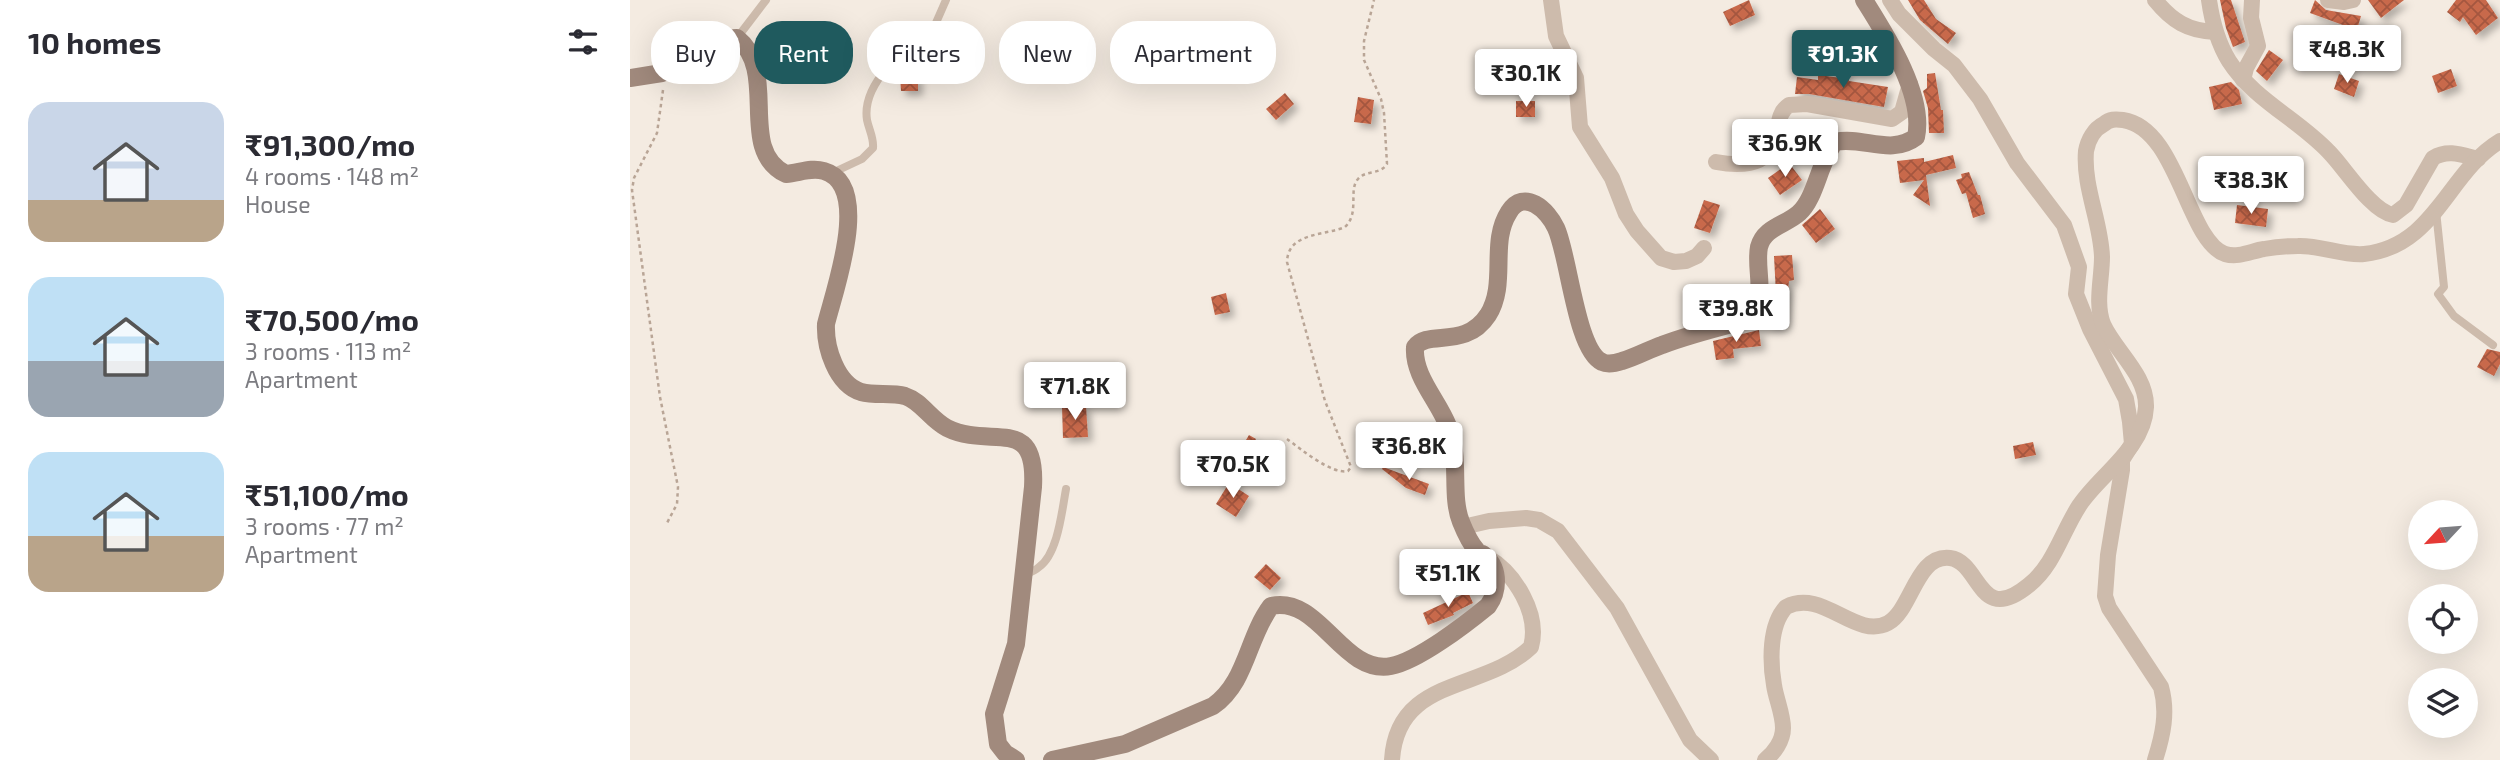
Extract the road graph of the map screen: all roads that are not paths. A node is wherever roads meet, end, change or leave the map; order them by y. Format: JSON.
{"nodes":[{"id":1,"x":766,"y":0,"type":"edge"},
{"id":2,"x":946,"y":0,"type":"edge"},
{"id":3,"x":1551,"y":0,"type":"edge"},
{"id":4,"x":1864,"y":0,"type":"edge"},
{"id":5,"x":1890,"y":0,"type":"edge"},
{"id":6,"x":2155,"y":0,"type":"edge"},
{"id":7,"x":2209,"y":0,"type":"edge"},
{"id":8,"x":2252,"y":0,"type":"edge"},
{"id":9,"x":2328,"y":0,"type":"edge"},
{"id":10,"x":2353,"y":0,"type":"edge"},
{"id":11,"x":2215,"y":32,"type":"junction"},
{"id":12,"x":740,"y":34,"type":"edge"},
{"id":13,"x":740,"y":41,"type":"edge"},
{"id":14,"x":651,"y":75,"type":"edge"},
{"id":15,"x":630,"y":78,"type":"edge"},
{"id":16,"x":2243,"y":80,"type":"junction"},
{"id":17,"x":1910,"y":85,"type":"junction"},
{"id":18,"x":2500,"y":141,"type":"edge"},
{"id":19,"x":2478,"y":159,"type":"junction"},
{"id":20,"x":1716,"y":162,"type":"dead end"},
{"id":21,"x":831,"y":174,"type":"junction"},
{"id":22,"x":2436,"y":211,"type":"junction"},
{"id":23,"x":1704,"y":248,"type":"dead end"},
{"id":24,"x":2493,"y":345,"type":"dead end"},
{"id":25,"x":2132,"y":444,"type":"junction"},
{"id":26,"x":1066,"y":489,"type":"dead end"},
{"id":27,"x":1463,"y":527,"type":"junction"},
{"id":28,"x":1488,"y":557,"type":"junction"},
{"id":29,"x":1024,"y":575,"type":"junction"},
{"id":30,"x":1016,"y":760,"type":"edge"},
{"id":31,"x":1052,"y":760,"type":"edge"},
{"id":32,"x":1392,"y":760,"type":"edge"},
{"id":33,"x":1711,"y":760,"type":"edge"},
{"id":34,"x":1765,"y":760,"type":"edge"},
{"id":35,"x":2155,"y":760,"type":"edge"}],
"edges":[{"from":1,"to":12,"type":"lane"},
{"from":2,"to":21,"type":"lane"},
{"from":3,"to":23,"type":"street"},
{"from":4,"to":17,"type":"street"},
{"from":5,"to":25,"type":"street"},
{"from":6,"to":11,"type":"street"},
{"from":7,"to":11,"type":"street"},
{"from":8,"to":16,"type":"street"},
{"from":9,"to":10,"type":"street"},
{"from":11,"to":16,"type":"street"},
{"from":13,"to":21,"type":"street"},
{"from":14,"to":15,"type":"street"},
{"from":16,"to":19,"type":"street"},
{"from":17,"to":20,"type":"street"},
{"from":17,"to":27,"type":"street"},
{"from":18,"to":19,"type":"street"},
{"from":19,"to":22,"type":"street"},
{"from":21,"to":29,"type":"street"},
{"from":22,"to":24,"type":"lane"},
{"from":22,"to":25,"type":"street"},
{"from":25,"to":34,"type":"street"},
{"from":25,"to":35,"type":"street"},
{"from":26,"to":29,"type":"lane"},
{"from":27,"to":28,"type":"street"},
{"from":27,"to":33,"type":"street"},
{"from":28,"to":31,"type":"street"},
{"from":28,"to":32,"type":"street"},
{"from":29,"to":30,"type":"street"}]}
